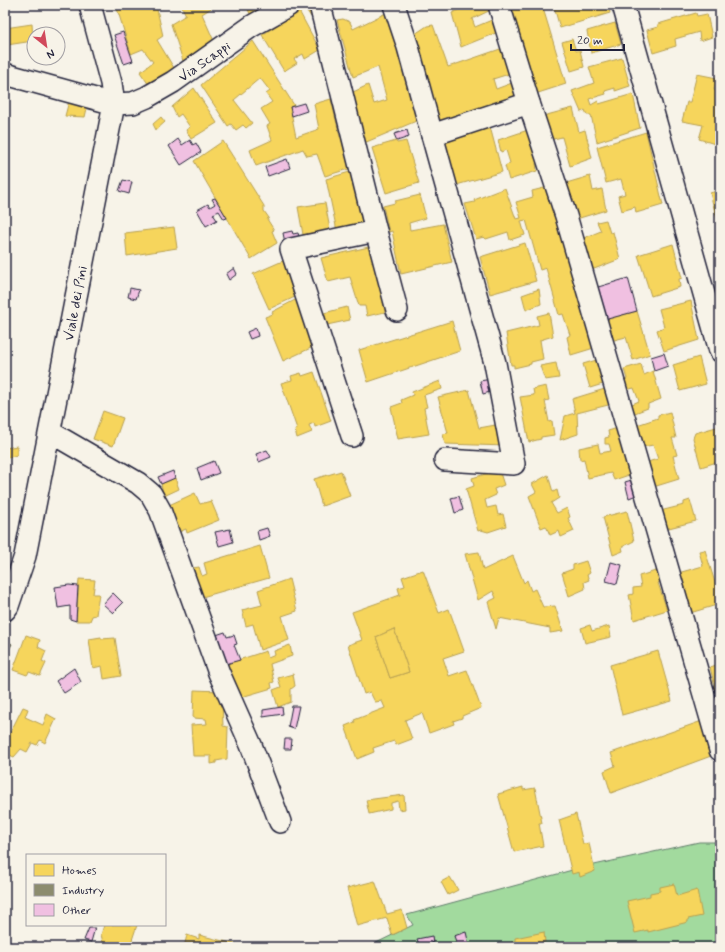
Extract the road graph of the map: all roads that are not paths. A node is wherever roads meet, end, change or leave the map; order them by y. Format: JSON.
{"nodes":[{"id":1,"x":90,"y":5,"type":"edge"},
{"id":2,"x":289,"y":5,"type":"edge"},
{"id":3,"x":320,"y":5,"type":"edge"},
{"id":4,"x":394,"y":5,"type":"edge"},
{"id":5,"x":499,"y":5,"type":"edge"},
{"id":6,"x":623,"y":5,"type":"edge"},
{"id":7,"x":5,"y":74,"type":"edge"},
{"id":8,"x":529,"y":103,"type":"junction"},
{"id":9,"x":114,"y":104,"type":"junction"},
{"id":10,"x":432,"y":135,"type":"junction"},
{"id":11,"x":376,"y":231,"type":"junction"},
{"id":12,"x":397,"y":310,"type":"dead end"},
{"id":13,"x":720,"y":351,"type":"edge"},
{"id":14,"x":50,"y":432,"type":"junction"},
{"id":15,"x":352,"y":436,"type":"dead end"},
{"id":16,"x":445,"y":460,"type":"dead end"},
{"id":17,"x":5,"y":610,"type":"edge"},
{"id":18,"x":720,"y":750,"type":"edge"},
{"id":19,"x":280,"y":822,"type":"dead end"}],
"edges":[{"from":1,"to":9,"type":"street","name":"Viale dei Pini"},
{"from":2,"to":9,"type":"street","name":"Via Scappi"},
{"from":3,"to":11,"type":"street"},
{"from":4,"to":10,"type":"street"},
{"from":5,"to":8,"type":"street"},
{"from":6,"to":13,"type":"street"},
{"from":7,"to":9,"type":"street"},
{"from":8,"to":10,"type":"street"},
{"from":8,"to":18,"type":"street"},
{"from":9,"to":14,"type":"street","name":"Viale dei Pini"},
{"from":10,"to":16,"type":"street"},
{"from":11,"to":12,"type":"street"},
{"from":11,"to":15,"type":"street"},
{"from":14,"to":17,"type":"street","name":"Viale dei Pini"},
{"from":14,"to":19,"type":"street"}]}
